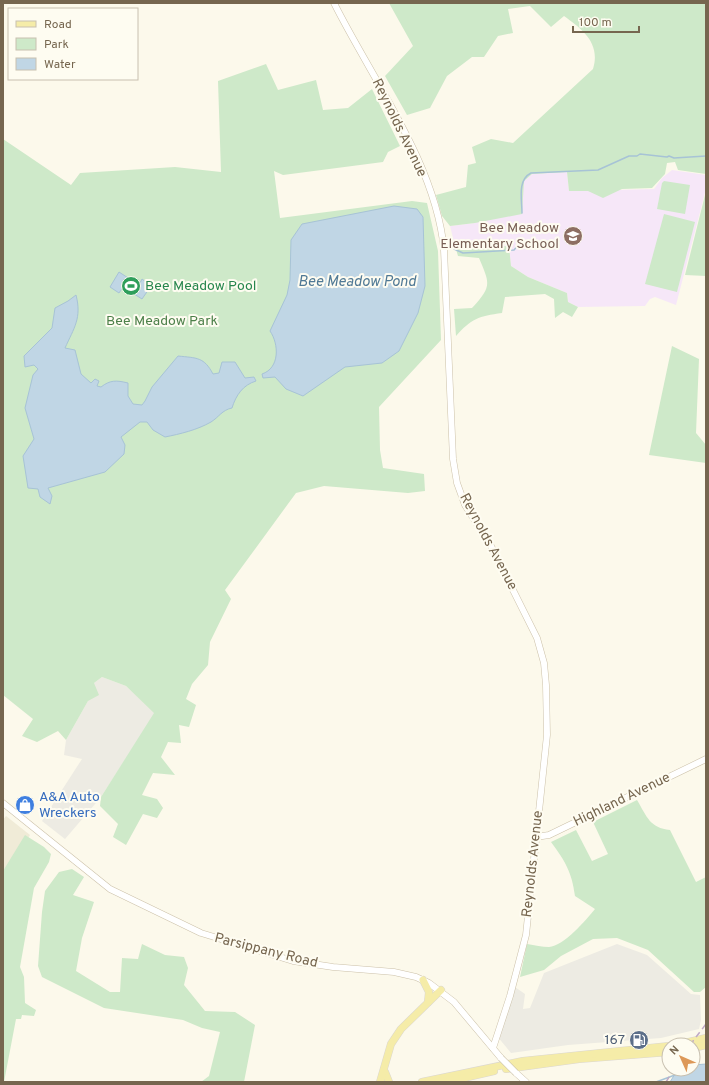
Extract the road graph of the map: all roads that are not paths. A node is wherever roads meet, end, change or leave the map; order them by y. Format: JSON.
{"nodes":[{"id":1,"x":334,"y":3,"type":"edge"},
{"id":2,"x":706,"y":759,"type":"edge"},
{"id":3,"x":3,"y":803,"type":"edge"},
{"id":4,"x":536,"y":837,"type":"junction"},
{"id":5,"x":423,"y":980,"type":"junction"},
{"id":6,"x":441,"y":990,"type":"junction"},
{"id":7,"x":428,"y":1002,"type":"junction"},
{"id":8,"x":661,"y":1047,"type":"edge"},
{"id":9,"x":493,"y":1048,"type":"junction"},
{"id":10,"x":661,"y":1053,"type":"edge"},
{"id":11,"x":384,"y":1072,"type":"junction"},
{"id":12,"x":380,"y":1082,"type":"edge"},
{"id":13,"x":389,"y":1082,"type":"edge"},
{"id":14,"x":422,"y":1082,"type":"edge"},
{"id":15,"x":446,"y":1082,"type":"edge"},
{"id":16,"x":526,"y":1082,"type":"edge"}],
"edges":[{"from":1,"to":4,"type":"street","name":"Reynolds Avenue"},
{"from":2,"to":4,"type":"street","name":"Highland Avenue"},
{"from":3,"to":5,"type":"street","name":"Parsippany Road"},
{"from":4,"to":9,"type":"street","name":"Reynolds Avenue"},
{"from":5,"to":6,"type":"street","name":"Parsippany Road"},
{"from":5,"to":7,"type":"main road"},
{"from":6,"to":7,"type":"main road"},
{"from":6,"to":9,"type":"street","name":"Parsippany Road"},
{"from":7,"to":11,"type":"main road"},
{"from":8,"to":14,"type":"main road"},
{"from":9,"to":16,"type":"street","name":"Parsippany Road","bridge":true},
{"from":10,"to":15,"type":"main road"},
{"from":11,"to":12,"type":"main road"},
{"from":11,"to":13,"type":"main road"}]}
